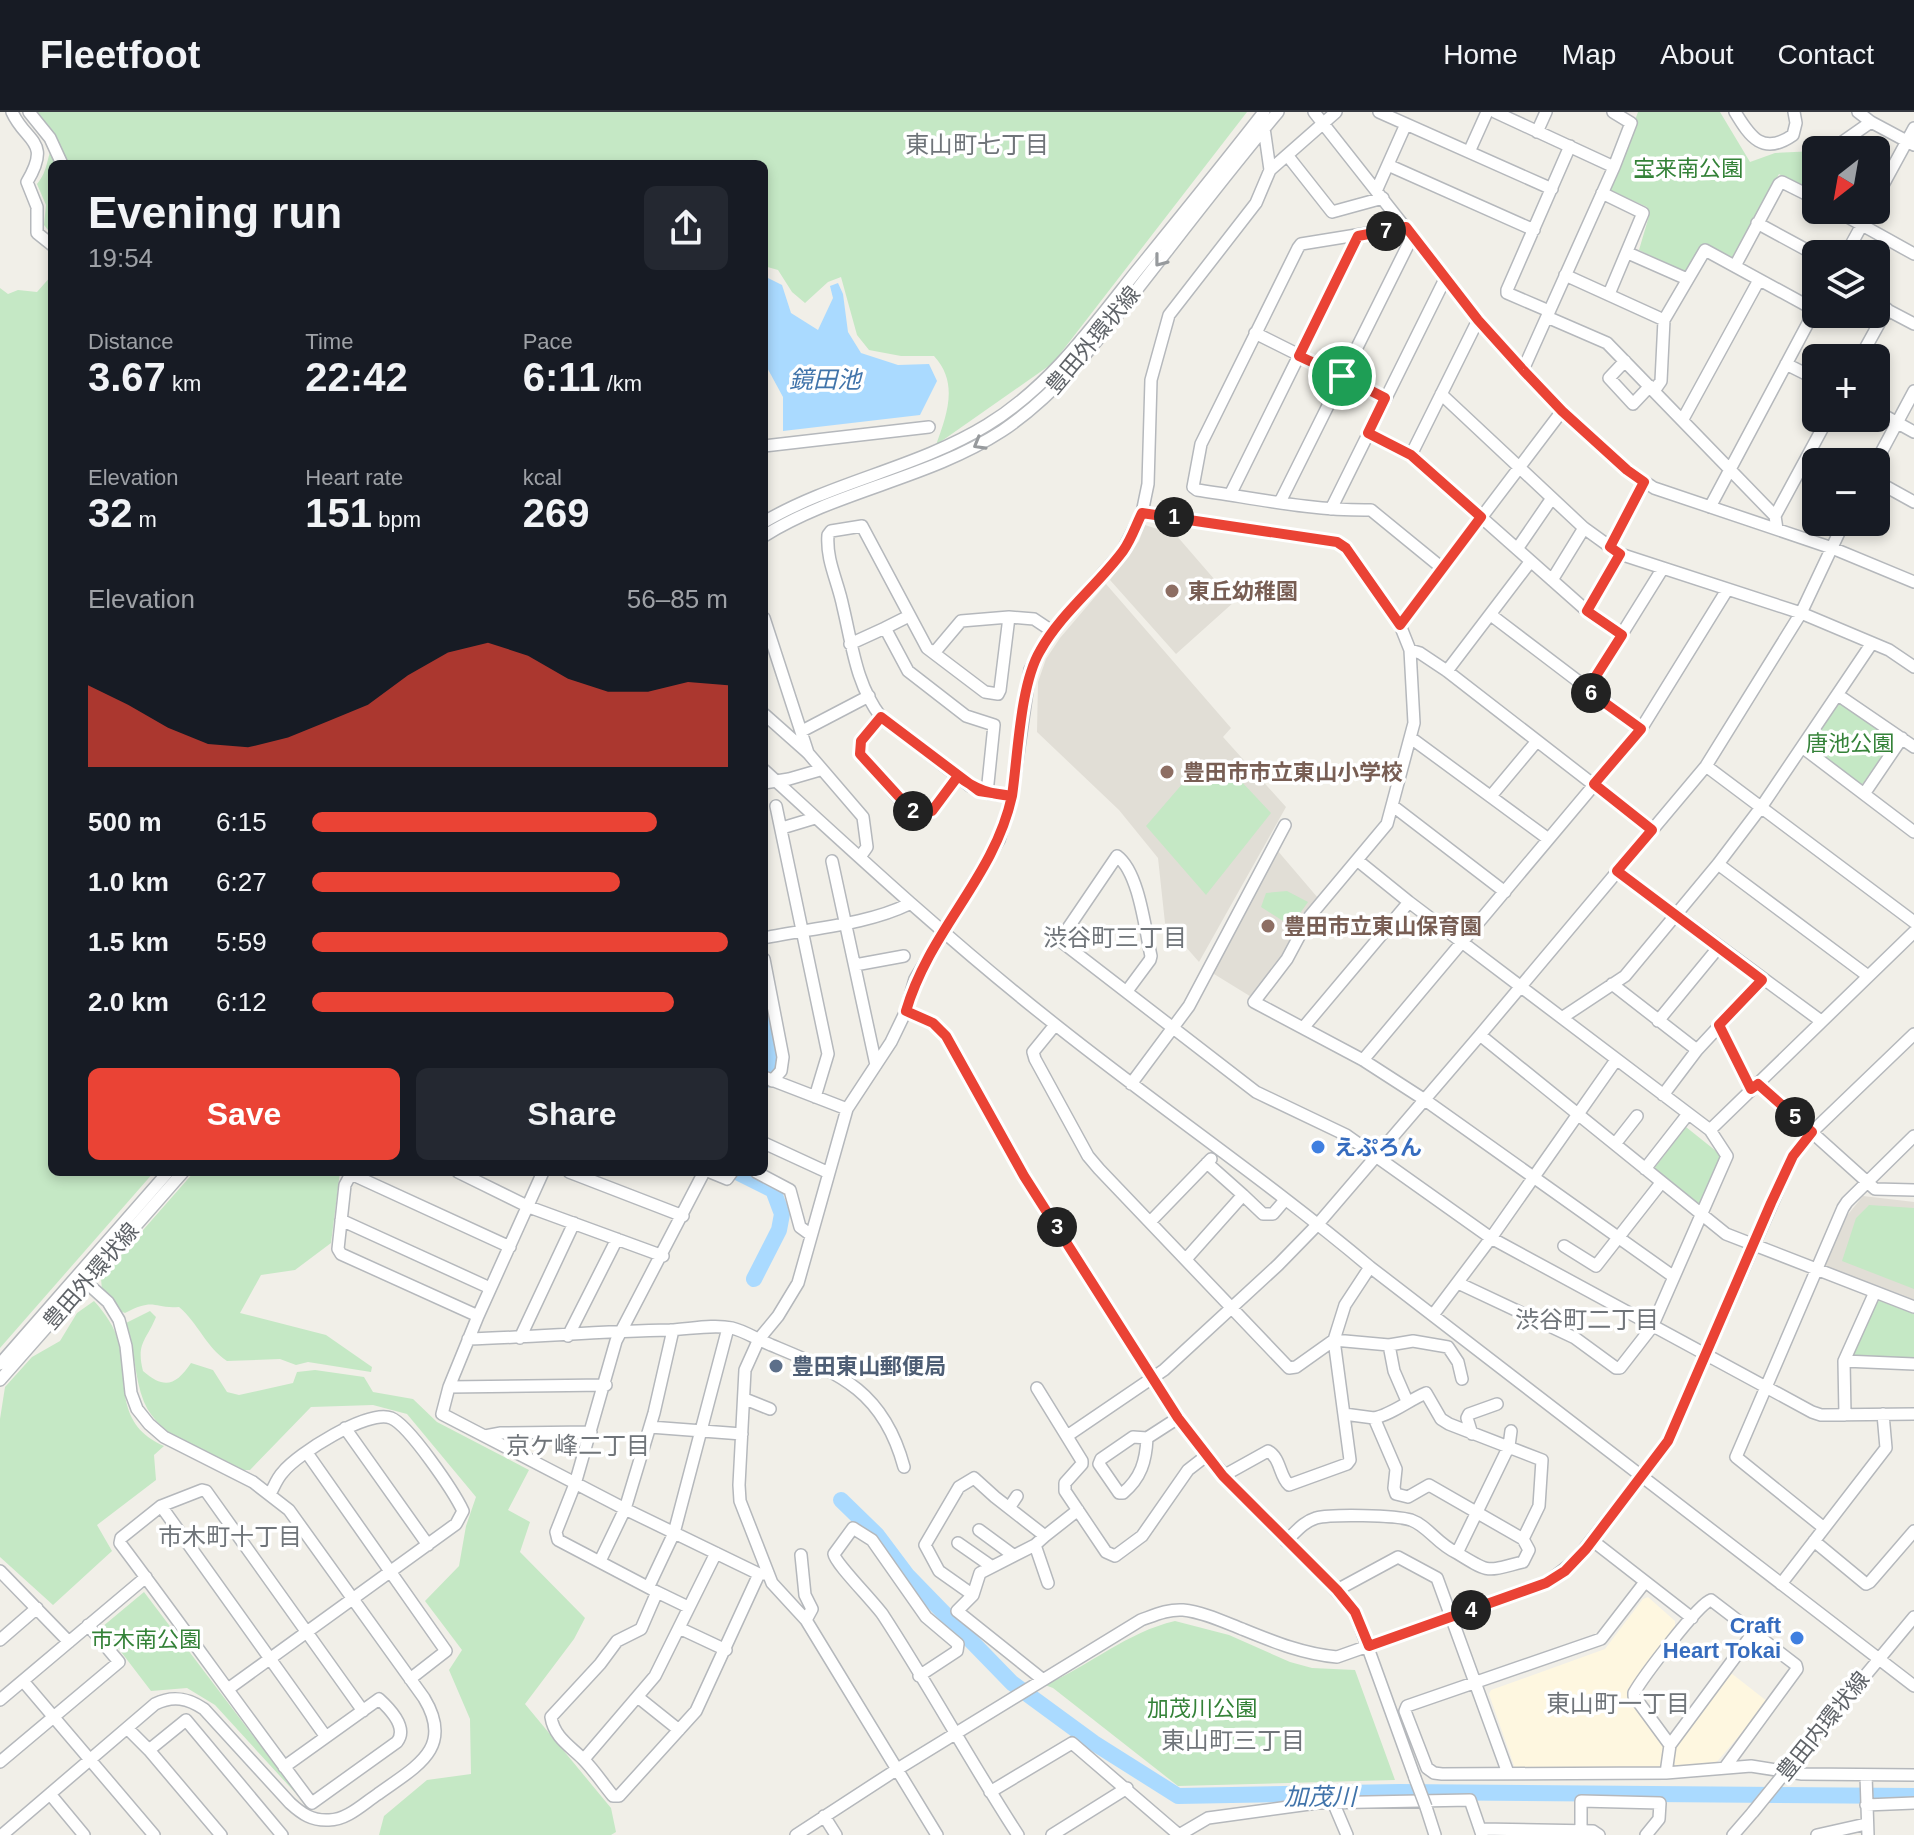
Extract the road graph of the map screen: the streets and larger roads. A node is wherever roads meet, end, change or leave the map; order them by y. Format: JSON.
{"nodes":[{"id":1,"x":12,"y":112,"type":"edge"},
{"id":2,"x":29,"y":112,"type":"edge"},
{"id":3,"x":1264,"y":112,"type":"edge"},
{"id":4,"x":1278,"y":112,"type":"edge"},
{"id":5,"x":1314,"y":112,"type":"edge"},
{"id":6,"x":1336,"y":112,"type":"edge"},
{"id":7,"x":1379,"y":112,"type":"edge"},
{"id":8,"x":1487,"y":112,"type":"edge"},
{"id":9,"x":1495,"y":112,"type":"edge"},
{"id":10,"x":1546,"y":112,"type":"edge"},
{"id":11,"x":1613,"y":112,"type":"edge"},
{"id":12,"x":1735,"y":112,"type":"edge"},
{"id":13,"x":1794,"y":112,"type":"edge"},
{"id":14,"x":1858,"y":112,"type":"edge"},
{"id":15,"x":1324,"y":122,"type":"junction"},
{"id":16,"x":1871,"y":122,"type":"junction"},
{"id":17,"x":1406,"y":124,"type":"junction"},
{"id":18,"x":1264,"y":128,"type":"junction"},
{"id":19,"x":1914,"y":128,"type":"edge"},
{"id":20,"x":1537,"y":132,"type":"junction"},
{"id":21,"x":1851,"y":136,"type":"edge"},
{"id":22,"x":1910,"y":143,"type":"edge"},
{"id":23,"x":1570,"y":146,"type":"junction"},
{"id":24,"x":1469,"y":152,"type":"junction"},
{"id":25,"x":1287,"y":155,"type":"junction"},
{"id":26,"x":60,"y":160,"type":"edge"},
{"id":27,"x":1388,"y":165,"type":"junction"},
{"id":28,"x":1614,"y":167,"type":"junction"},
{"id":29,"x":1270,"y":170,"type":"junction"},
{"id":30,"x":1890,"y":175,"type":"edge"},
{"id":31,"x":1552,"y":189,"type":"junction"},
{"id":32,"x":1802,"y":192,"type":"edge"},
{"id":33,"x":1602,"y":193,"type":"junction"},
{"id":34,"x":1380,"y":194,"type":"junction"},
{"id":35,"x":1757,"y":223,"type":"junction"},
{"id":36,"x":1862,"y":225,"type":"joint"},
{"id":37,"x":1534,"y":230,"type":"junction"},
{"id":38,"x":1410,"y":231,"type":"junction"},
{"id":39,"x":1358,"y":236,"type":"junction"},
{"id":40,"x":1854,"y":240,"type":"edge"},
{"id":41,"x":48,"y":242,"type":"edge"},
{"id":42,"x":1802,"y":247,"type":"edge"},
{"id":43,"x":1628,"y":253,"type":"junction"},
{"id":44,"x":1914,"y":254,"type":"edge"},
{"id":45,"x":1735,"y":266,"type":"junction"},
{"id":46,"x":1565,"y":275,"type":"junction"},
{"id":47,"x":1446,"y":277,"type":"junction"},
{"id":48,"x":1687,"y":279,"type":"junction"},
{"id":49,"x":1759,"y":280,"type":"junction"},
{"id":50,"x":1609,"y":294,"type":"junction"},
{"id":51,"x":1802,"y":302,"type":"edge"},
{"id":52,"x":1890,"y":311,"type":"edge"},
{"id":53,"x":1548,"y":314,"type":"junction"},
{"id":54,"x":1478,"y":320,"type":"junction"},
{"id":55,"x":1664,"y":320,"type":"junction"},
{"id":56,"x":1914,"y":324,"type":"edge"},
{"id":57,"x":1806,"y":328,"type":"edge"},
{"id":58,"x":1255,"y":333,"type":"junction"},
{"id":59,"x":1299,"y":356,"type":"junction"},
{"id":60,"x":1625,"y":361,"type":"junction"},
{"id":61,"x":1786,"y":364,"type":"junction"},
{"id":62,"x":1523,"y":370,"type":"junction"},
{"id":63,"x":1802,"y":372,"type":"edge"},
{"id":64,"x":1342,"y":376,"type":"junction"},
{"id":65,"x":1652,"y":388,"type":"junction"},
{"id":66,"x":1914,"y":391,"type":"edge"},
{"id":67,"x":1441,"y":394,"type":"junction"},
{"id":68,"x":1385,"y":398,"type":"junction"},
{"id":69,"x":1562,"y":411,"type":"junction"},
{"id":70,"x":1890,"y":418,"type":"edge"},
{"id":71,"x":1683,"y":419,"type":"junction"},
{"id":72,"x":1897,"y":422,"type":"junction"},
{"id":73,"x":929,"y":427,"type":"dead end"},
{"id":74,"x":1821,"y":432,"type":"edge"},
{"id":75,"x":1914,"y":432,"type":"edge"},
{"id":76,"x":1368,"y":433,"type":"junction"},
{"id":77,"x":768,"y":446,"type":"edge"},
{"id":78,"x":1883,"y":448,"type":"edge"},
{"id":79,"x":1411,"y":455,"type":"junction"},
{"id":80,"x":1519,"y":466,"type":"junction"},
{"id":81,"x":1729,"y":469,"type":"junction"},
{"id":82,"x":1644,"y":482,"type":"junction"},
{"id":83,"x":1890,"y":489,"type":"edge"},
{"id":84,"x":1230,"y":495,"type":"junction"},
{"id":85,"x":1552,"y":498,"type":"junction"},
{"id":86,"x":1280,"y":502,"type":"junction"},
{"id":87,"x":1914,"y":502,"type":"edge"},
{"id":88,"x":1710,"y":507,"type":"junction"},
{"id":89,"x":1331,"y":509,"type":"junction"},
{"id":90,"x":1142,"y":513,"type":"junction"},
{"id":91,"x":1481,"y":517,"type":"junction"},
{"id":92,"x":768,"y":520,"type":"edge"},
{"id":93,"x":1776,"y":523,"type":"junction"},
{"id":94,"x":1584,"y":528,"type":"junction"},
{"id":95,"x":768,"y":534,"type":"edge"},
{"id":96,"x":1838,"y":536,"type":"edge"},
{"id":97,"x":1832,"y":548,"type":"junction"},
{"id":98,"x":1517,"y":549,"type":"junction"},
{"id":99,"x":1615,"y":550,"type":"junction"},
{"id":100,"x":1530,"y":562,"type":"junction"},
{"id":101,"x":1442,"y":568,"type":"junction"},
{"id":102,"x":1663,"y":568,"type":"junction"},
{"id":103,"x":1552,"y":580,"type":"junction"},
{"id":104,"x":1914,"y":582,"type":"edge"},
{"id":105,"x":1727,"y":590,"type":"junction"},
{"id":106,"x":1587,"y":611,"type":"junction"},
{"id":107,"x":1801,"y":613,"type":"junction"},
{"id":108,"x":1491,"y":615,"type":"junction"},
{"id":109,"x":909,"y":616,"type":"junction"},
{"id":110,"x":1009,"y":617,"type":"junction"},
{"id":111,"x":1400,"y":625,"type":"junction"},
{"id":112,"x":885,"y":628,"type":"junction"},
{"id":113,"x":768,"y":630,"type":"edge"},
{"id":114,"x":1052,"y":631,"type":"junction"},
{"id":115,"x":1622,"y":635,"type":"junction"},
{"id":116,"x":1872,"y":643,"type":"junction"},
{"id":117,"x":850,"y":644,"type":"junction"},
{"id":118,"x":1410,"y":650,"type":"junction"},
{"id":119,"x":934,"y":653,"type":"junction"},
{"id":120,"x":1914,"y":667,"type":"edge"},
{"id":121,"x":1447,"y":671,"type":"junction"},
{"id":122,"x":1587,"y":690,"type":"junction"},
{"id":123,"x":1838,"y":695,"type":"junction"},
{"id":124,"x":869,"y":696,"type":"junction"},
{"id":125,"x":881,"y":717,"type":"junction"},
{"id":126,"x":768,"y":718,"type":"edge"},
{"id":127,"x":1641,"y":729,"type":"junction"},
{"id":128,"x":802,"y":731,"type":"junction"},
{"id":129,"x":1411,"y":738,"type":"junction"},
{"id":130,"x":1902,"y":738,"type":"junction"},
{"id":131,"x":1537,"y":741,"type":"junction"},
{"id":132,"x":1802,"y":747,"type":"junction"},
{"id":133,"x":1914,"y":747,"type":"edge"},
{"id":134,"x":808,"y":753,"type":"junction"},
{"id":135,"x":1706,"y":766,"type":"junction"},
{"id":136,"x":820,"y":770,"type":"junction"},
{"id":137,"x":958,"y":776,"type":"junction"},
{"id":138,"x":770,"y":782,"type":"edge"},
{"id":139,"x":1594,"y":784,"type":"junction"},
{"id":140,"x":987,"y":793,"type":"junction"},
{"id":141,"x":1864,"y":794,"type":"junction"},
{"id":142,"x":1012,"y":796,"type":"junction"},
{"id":143,"x":1491,"y":796,"type":"junction"},
{"id":144,"x":776,"y":806,"type":"dead end"},
{"id":145,"x":1393,"y":806,"type":"junction"},
{"id":146,"x":1762,"y":806,"type":"junction"},
{"id":147,"x":815,"y":818,"type":"junction"},
{"id":148,"x":1285,"y":825,"type":"dead end"},
{"id":149,"x":782,"y":828,"type":"junction"},
{"id":150,"x":1652,"y":830,"type":"junction"},
{"id":151,"x":1914,"y":832,"type":"edge"},
{"id":152,"x":1547,"y":838,"type":"junction"},
{"id":153,"x":860,"y":857,"type":"junction"},
{"id":154,"x":1357,"y":860,"type":"junction"},
{"id":155,"x":832,"y":861,"type":"dead end"},
{"id":156,"x":1718,"y":864,"type":"junction"},
{"id":157,"x":1617,"y":871,"type":"junction"},
{"id":158,"x":1505,"y":892,"type":"junction"},
{"id":159,"x":1409,"y":902,"type":"junction"},
{"id":160,"x":909,"y":904,"type":"junction"},
{"id":161,"x":1676,"y":915,"type":"junction"},
{"id":162,"x":846,"y":922,"type":"junction"},
{"id":163,"x":1914,"y":922,"type":"edge"},
{"id":164,"x":802,"y":930,"type":"junction"},
{"id":165,"x":942,"y":932,"type":"junction"},
{"id":166,"x":1914,"y":932,"type":"edge"},
{"id":167,"x":768,"y":937,"type":"edge"},
{"id":168,"x":1462,"y":942,"type":"junction"},
{"id":169,"x":1718,"y":948,"type":"junction"},
{"id":170,"x":904,"y":956,"type":"dead end"},
{"id":171,"x":855,"y":965,"type":"junction"},
{"id":172,"x":1868,"y":976,"type":"junction"},
{"id":173,"x":768,"y":980,"type":"edge"},
{"id":174,"x":1762,"y":980,"type":"junction"},
{"id":175,"x":1612,"y":984,"type":"junction"},
{"id":176,"x":1521,"y":985,"type":"junction"},
{"id":177,"x":1127,"y":991,"type":"junction"},
{"id":178,"x":906,"y":1011,"type":"junction"},
{"id":179,"x":1563,"y":1017,"type":"junction"},
{"id":180,"x":1658,"y":1021,"type":"junction"},
{"id":181,"x":1821,"y":1021,"type":"junction"},
{"id":182,"x":1055,"y":1025,"type":"junction"},
{"id":183,"x":1719,"y":1025,"type":"junction"},
{"id":184,"x":1173,"y":1028,"type":"junction"},
{"id":185,"x":1303,"y":1028,"type":"junction"},
{"id":186,"x":1914,"y":1034,"type":"edge"},
{"id":187,"x":1480,"y":1035,"type":"junction"},
{"id":188,"x":1697,"y":1050,"type":"junction"},
{"id":189,"x":1363,"y":1060,"type":"junction"},
{"id":190,"x":1616,"y":1060,"type":"junction"},
{"id":191,"x":876,"y":1065,"type":"junction"},
{"id":192,"x":768,"y":1079,"type":"edge"},
{"id":193,"x":1131,"y":1084,"type":"junction"},
{"id":194,"x":1754,"y":1086,"type":"junction"},
{"id":195,"x":1663,"y":1095,"type":"junction"},
{"id":196,"x":815,"y":1097,"type":"junction"},
{"id":197,"x":1425,"y":1100,"type":"junction"},
{"id":198,"x":847,"y":1109,"type":"junction"},
{"id":199,"x":1579,"y":1114,"type":"junction"},
{"id":200,"x":1688,"y":1114,"type":"junction"},
{"id":201,"x":1637,"y":1116,"type":"dead end"},
{"id":202,"x":1710,"y":1130,"type":"junction"},
{"id":203,"x":1812,"y":1132,"type":"junction"},
{"id":204,"x":1914,"y":1136,"type":"edge"},
{"id":205,"x":1615,"y":1144,"type":"junction"},
{"id":206,"x":768,"y":1145,"type":"edge"},
{"id":207,"x":1219,"y":1150,"type":"junction"},
{"id":208,"x":1377,"y":1156,"type":"junction"},
{"id":209,"x":1207,"y":1163,"type":"junction"},
{"id":210,"x":1645,"y":1169,"type":"junction"},
{"id":211,"x":829,"y":1173,"type":"junction"},
{"id":212,"x":165,"y":1176,"type":"edge"},
{"id":213,"x":179,"y":1176,"type":"edge"},
{"id":214,"x":350,"y":1176,"type":"edge"},
{"id":215,"x":358,"y":1176,"type":"edge"},
{"id":216,"x":466,"y":1176,"type":"edge"},
{"id":217,"x":541,"y":1176,"type":"edge"},
{"id":218,"x":579,"y":1176,"type":"edge"},
{"id":219,"x":705,"y":1176,"type":"edge"},
{"id":220,"x":764,"y":1176,"type":"edge"},
{"id":221,"x":1534,"y":1177,"type":"junction"},
{"id":222,"x":1867,"y":1181,"type":"junction"},
{"id":223,"x":1661,"y":1183,"type":"junction"},
{"id":224,"x":1914,"y":1190,"type":"edge"},
{"id":225,"x":1243,"y":1195,"type":"junction"},
{"id":226,"x":1285,"y":1200,"type":"junction"},
{"id":227,"x":529,"y":1207,"type":"junction"},
{"id":228,"x":1702,"y":1215,"type":"junction"},
{"id":229,"x":683,"y":1216,"type":"junction"},
{"id":230,"x":341,"y":1220,"type":"junction"},
{"id":231,"x":1150,"y":1222,"type":"junction"},
{"id":232,"x":574,"y":1223,"type":"junction"},
{"id":233,"x":1318,"y":1224,"type":"junction"},
{"id":234,"x":811,"y":1235,"type":"junction"},
{"id":235,"x":1618,"y":1237,"type":"junction"},
{"id":236,"x":1491,"y":1238,"type":"junction"},
{"id":237,"x":617,"y":1239,"type":"junction"},
{"id":238,"x":1564,"y":1246,"type":"dead end"},
{"id":239,"x":1754,"y":1246,"type":"junction"},
{"id":240,"x":510,"y":1247,"type":"junction"},
{"id":241,"x":663,"y":1256,"type":"junction"},
{"id":242,"x":1186,"y":1259,"type":"junction"},
{"id":243,"x":1370,"y":1267,"type":"junction"},
{"id":244,"x":1818,"y":1269,"type":"junction"},
{"id":245,"x":1674,"y":1277,"type":"junction"},
{"id":246,"x":82,"y":1278,"type":"junction"},
{"id":247,"x":1458,"y":1283,"type":"junction"},
{"id":248,"x":490,"y":1288,"type":"junction"},
{"id":249,"x":1875,"y":1292,"type":"junction"},
{"id":250,"x":1231,"y":1307,"type":"junction"},
{"id":251,"x":1914,"y":1307,"type":"edge"},
{"id":252,"x":1433,"y":1315,"type":"junction"},
{"id":253,"x":478,"y":1316,"type":"junction"},
{"id":254,"x":1652,"y":1327,"type":"junction"},
{"id":255,"x":728,"y":1328,"type":"junction"},
{"id":256,"x":623,"y":1330,"type":"junction"},
{"id":257,"x":673,"y":1330,"type":"junction"},
{"id":258,"x":568,"y":1336,"type":"junction"},
{"id":259,"x":520,"y":1338,"type":"junction"},
{"id":260,"x":468,"y":1339,"type":"junction"},
{"id":261,"x":759,"y":1339,"type":"junction"},
{"id":262,"x":1334,"y":1340,"type":"junction"},
{"id":263,"x":1389,"y":1345,"type":"junction"},
{"id":264,"x":1705,"y":1356,"type":"junction"},
{"id":265,"x":1844,"y":1361,"type":"junction"},
{"id":266,"x":0,"y":1364,"type":"edge"},
{"id":267,"x":1914,"y":1364,"type":"edge"},
{"id":268,"x":1154,"y":1378,"type":"junction"},
{"id":269,"x":1462,"y":1379,"type":"dead end"},
{"id":270,"x":0,"y":1380,"type":"edge"},
{"id":271,"x":606,"y":1385,"type":"junction"},
{"id":272,"x":449,"y":1387,"type":"junction"},
{"id":273,"x":1765,"y":1387,"type":"junction"},
{"id":274,"x":1037,"y":1388,"type":"dead end"},
{"id":275,"x":745,"y":1399,"type":"junction"},
{"id":276,"x":1407,"y":1401,"type":"junction"},
{"id":277,"x":1497,"y":1404,"type":"dead end"},
{"id":278,"x":770,"y":1409,"type":"dead end"},
{"id":279,"x":1344,"y":1414,"type":"junction"},
{"id":280,"x":1883,"y":1414,"type":"junction"},
{"id":281,"x":1914,"y":1414,"type":"edge"},
{"id":282,"x":1845,"y":1415,"type":"junction"},
{"id":283,"x":1178,"y":1418,"type":"junction"},
{"id":284,"x":1374,"y":1418,"type":"junction"},
{"id":285,"x":650,"y":1427,"type":"junction"},
{"id":286,"x":345,"y":1428,"type":"junction"},
{"id":287,"x":1511,"y":1431,"type":"dead end"},
{"id":288,"x":591,"y":1432,"type":"junction"},
{"id":289,"x":701,"y":1432,"type":"junction"},
{"id":290,"x":742,"y":1434,"type":"junction"},
{"id":291,"x":1472,"y":1434,"type":"junction"},
{"id":292,"x":485,"y":1436,"type":"junction"},
{"id":293,"x":1067,"y":1436,"type":"junction"},
{"id":294,"x":1147,"y":1438,"type":"junction"},
{"id":295,"x":1509,"y":1446,"type":"junction"},
{"id":296,"x":307,"y":1453,"type":"junction"},
{"id":297,"x":1206,"y":1456,"type":"junction"},
{"id":298,"x":904,"y":1467,"type":"dead end"},
{"id":299,"x":1223,"y":1476,"type":"junction"},
{"id":300,"x":1642,"y":1476,"type":"junction"},
{"id":301,"x":575,"y":1484,"type":"junction"},
{"id":302,"x":270,"y":1494,"type":"junction"},
{"id":303,"x":1017,"y":1496,"type":"dead end"},
{"id":304,"x":161,"y":1506,"type":"junction"},
{"id":305,"x":1009,"y":1508,"type":"junction"},
{"id":306,"x":625,"y":1509,"type":"junction"},
{"id":307,"x":1078,"y":1510,"type":"junction"},
{"id":308,"x":1476,"y":1513,"type":"junction"},
{"id":309,"x":1824,"y":1528,"type":"junction"},
{"id":310,"x":979,"y":1530,"type":"dead end"},
{"id":311,"x":1914,"y":1531,"type":"edge"},
{"id":312,"x":674,"y":1533,"type":"junction"},
{"id":313,"x":1045,"y":1536,"type":"junction"},
{"id":314,"x":1523,"y":1539,"type":"junction"},
{"id":315,"x":1286,"y":1541,"type":"junction"},
{"id":316,"x":1593,"y":1541,"type":"junction"},
{"id":317,"x":1814,"y":1541,"type":"junction"},
{"id":318,"x":958,"y":1543,"type":"dead end"},
{"id":319,"x":428,"y":1545,"type":"junction"},
{"id":320,"x":1035,"y":1545,"type":"junction"},
{"id":321,"x":716,"y":1553,"type":"junction"},
{"id":322,"x":1457,"y":1553,"type":"junction"},
{"id":323,"x":801,"y":1555,"type":"dead end"},
{"id":324,"x":1013,"y":1555,"type":"junction"},
{"id":325,"x":600,"y":1561,"type":"junction"},
{"id":326,"x":991,"y":1566,"type":"junction"},
{"id":327,"x":391,"y":1571,"type":"junction"},
{"id":328,"x":0,"y":1572,"type":"edge"},
{"id":329,"x":764,"y":1574,"type":"junction"},
{"id":330,"x":146,"y":1577,"type":"junction"},
{"id":331,"x":1645,"y":1582,"type":"junction"},
{"id":332,"x":1048,"y":1583,"type":"dead end"},
{"id":333,"x":1781,"y":1584,"type":"junction"},
{"id":334,"x":653,"y":1589,"type":"junction"},
{"id":335,"x":1337,"y":1590,"type":"junction"},
{"id":336,"x":973,"y":1595,"type":"junction"},
{"id":337,"x":352,"y":1597,"type":"junction"},
{"id":338,"x":688,"y":1607,"type":"junction"},
{"id":339,"x":37,"y":1608,"type":"junction"},
{"id":340,"x":1453,"y":1617,"type":"junction"},
{"id":341,"x":1914,"y":1617,"type":"edge"},
{"id":342,"x":1692,"y":1618,"type":"junction"},
{"id":343,"x":806,"y":1620,"type":"junction"},
{"id":344,"x":88,"y":1625,"type":"junction"},
{"id":345,"x":679,"y":1628,"type":"junction"},
{"id":346,"x":307,"y":1631,"type":"junction"},
{"id":347,"x":1753,"y":1633,"type":"junction"},
{"id":348,"x":0,"y":1640,"type":"edge"},
{"id":349,"x":69,"y":1642,"type":"junction"},
{"id":350,"x":1369,"y":1646,"type":"junction"},
{"id":351,"x":726,"y":1650,"type":"junction"},
{"id":352,"x":269,"y":1658,"type":"junction"},
{"id":353,"x":1879,"y":1658,"type":"junction"},
{"id":354,"x":919,"y":1676,"type":"junction"},
{"id":355,"x":410,"y":1679,"type":"junction"},
{"id":356,"x":1042,"y":1679,"type":"junction"},
{"id":357,"x":23,"y":1681,"type":"junction"},
{"id":358,"x":1475,"y":1681,"type":"junction"},
{"id":359,"x":1914,"y":1686,"type":"edge"},
{"id":360,"x":228,"y":1689,"type":"junction"},
{"id":361,"x":639,"y":1698,"type":"junction"},
{"id":362,"x":0,"y":1700,"type":"edge"},
{"id":363,"x":363,"y":1711,"type":"junction"},
{"id":364,"x":54,"y":1716,"type":"junction"},
{"id":365,"x":127,"y":1728,"type":"junction"},
{"id":366,"x":679,"y":1730,"type":"junction"},
{"id":367,"x":954,"y":1734,"type":"junction"},
{"id":368,"x":326,"y":1737,"type":"junction"},
{"id":369,"x":1670,"y":1745,"type":"junction"},
{"id":370,"x":149,"y":1750,"type":"junction"},
{"id":371,"x":584,"y":1759,"type":"junction"},
{"id":372,"x":91,"y":1760,"type":"junction"},
{"id":373,"x":0,"y":1762,"type":"edge"},
{"id":374,"x":1726,"y":1766,"type":"junction"},
{"id":375,"x":284,"y":1767,"type":"junction"},
{"id":376,"x":896,"y":1770,"type":"junction"},
{"id":377,"x":1508,"y":1773,"type":"junction"},
{"id":378,"x":1666,"y":1773,"type":"junction"},
{"id":379,"x":1866,"y":1775,"type":"junction"},
{"id":380,"x":1914,"y":1775,"type":"edge"},
{"id":381,"x":1127,"y":1788,"type":"junction"},
{"id":382,"x":990,"y":1792,"type":"junction"},
{"id":383,"x":50,"y":1794,"type":"junction"},
{"id":384,"x":1333,"y":1802,"type":"junction"},
{"id":385,"x":1914,"y":1803,"type":"edge"},
{"id":386,"x":1866,"y":1805,"type":"junction"},
{"id":387,"x":824,"y":1816,"type":"junction"},
{"id":388,"x":1581,"y":1830,"type":"junction"},
{"id":389,"x":1867,"y":1830,"type":"edge"},
{"id":390,"x":1481,"y":1832,"type":"edge"},
{"id":391,"x":10,"y":1833,"type":"edge"},
{"id":392,"x":1433,"y":1834,"type":"edge"},
{"id":393,"x":84,"y":1835,"type":"edge"},
{"id":394,"x":154,"y":1835,"type":"edge"},
{"id":395,"x":221,"y":1835,"type":"edge"},
{"id":396,"x":282,"y":1835,"type":"edge"},
{"id":397,"x":796,"y":1835,"type":"edge"},
{"id":398,"x":836,"y":1835,"type":"edge"},
{"id":399,"x":937,"y":1835,"type":"edge"},
{"id":400,"x":1018,"y":1835,"type":"edge"},
{"id":401,"x":1052,"y":1835,"type":"edge"},
{"id":402,"x":1179,"y":1835,"type":"edge"},
{"id":403,"x":1347,"y":1835,"type":"edge"},
{"id":404,"x":1599,"y":1835,"type":"edge"},
{"id":405,"x":1646,"y":1835,"type":"edge"},
{"id":406,"x":1733,"y":1835,"type":"edge"},
{"id":407,"x":1817,"y":1835,"type":"edge"}],
"edges":[{"from":1,"to":41,"type":"street"},
{"from":2,"to":26,"type":"street"},
{"from":3,"to":92,"type":"street","name":"豊田外環状線"},
{"from":4,"to":18,"type":"street","name":"豊田外環状線"},
{"from":5,"to":15,"type":"street"},
{"from":6,"to":15,"type":"street"},
{"from":7,"to":17,"type":"street"},
{"from":8,"to":24,"type":"street"},
{"from":9,"to":20,"type":"street"},
{"from":10,"to":20,"type":"street"},
{"from":11,"to":28,"type":"street"},
{"from":12,"to":13,"type":"street"},
{"from":14,"to":16,"type":"street"},
{"from":15,"to":25,"type":"street"},
{"from":15,"to":34,"type":"street"},
{"from":16,"to":21,"type":"street"},
{"from":16,"to":22,"type":"street"},
{"from":17,"to":24,"type":"street"},
{"from":17,"to":27,"type":"street"},
{"from":18,"to":29,"type":"street"},
{"from":18,"to":95,"type":"street","name":"豊田外環状線","one_way":true},
{"from":19,"to":22,"type":"street"},
{"from":20,"to":23,"type":"street"},
{"from":22,"to":30,"type":"street"},
{"from":23,"to":28,"type":"street"},
{"from":23,"to":31,"type":"street"},
{"from":24,"to":31,"type":"street"},
{"from":25,"to":29,"type":"street"},
{"from":25,"to":34,"type":"street"},
{"from":27,"to":34,"type":"street"},
{"from":27,"to":37,"type":"street"},
{"from":28,"to":33,"type":"street"},
{"from":29,"to":90,"type":"street"},
{"from":31,"to":37,"type":"street"},
{"from":32,"to":35,"type":"street"},
{"from":33,"to":43,"type":"street"},
{"from":33,"to":46,"type":"street"},
{"from":34,"to":38,"type":"street"},
{"from":35,"to":42,"type":"street"},
{"from":35,"to":45,"type":"street"},
{"from":36,"to":40,"type":"street"},
{"from":36,"to":44,"type":"street"},
{"from":37,"to":53,"type":"street"},
{"from":38,"to":39,"type":"street"},
{"from":38,"to":47,"type":"street"},
{"from":38,"to":64,"type":"street"},
{"from":39,"to":58,"type":"street"},
{"from":39,"to":59,"type":"street"},
{"from":43,"to":48,"type":"street"},
{"from":43,"to":50,"type":"street"},
{"from":45,"to":48,"type":"street"},
{"from":45,"to":49,"type":"street"},
{"from":46,"to":50,"type":"street"},
{"from":46,"to":53,"type":"street"},
{"from":47,"to":54,"type":"street"},
{"from":47,"to":68,"type":"street"},
{"from":48,"to":55,"type":"street"},
{"from":49,"to":51,"type":"street"},
{"from":49,"to":71,"type":"street"},
{"from":50,"to":55,"type":"street"},
{"from":52,"to":56,"type":"street"},
{"from":53,"to":60,"type":"street"},
{"from":53,"to":62,"type":"street"},
{"from":54,"to":62,"type":"street"},
{"from":54,"to":67,"type":"street"},
{"from":55,"to":65,"type":"street"},
{"from":57,"to":61,"type":"street"},
{"from":58,"to":59,"type":"street"},
{"from":58,"to":84,"type":"street"},
{"from":59,"to":64,"type":"street"},
{"from":59,"to":84,"type":"street"},
{"from":60,"to":65,"type":"street"},
{"from":60,"to":65,"type":"street"},
{"from":61,"to":63,"type":"street"},
{"from":61,"to":81,"type":"street"},
{"from":62,"to":69,"type":"street"},
{"from":64,"to":68,"type":"street"},
{"from":64,"to":86,"type":"street"},
{"from":65,"to":71,"type":"street"},
{"from":66,"to":72,"type":"street"},
{"from":67,"to":79,"type":"street"},
{"from":67,"to":80,"type":"street"},
{"from":68,"to":76,"type":"street"},
{"from":69,"to":80,"type":"street"},
{"from":69,"to":82,"type":"street"},
{"from":70,"to":72,"type":"street"},
{"from":71,"to":81,"type":"street"},
{"from":72,"to":75,"type":"street"},
{"from":72,"to":78,"type":"street"},
{"from":73,"to":77,"type":"street"},
{"from":74,"to":93,"type":"street"},
{"from":76,"to":79,"type":"street"},
{"from":76,"to":89,"type":"street"},
{"from":79,"to":91,"type":"street"},
{"from":80,"to":85,"type":"street"},
{"from":80,"to":91,"type":"street"},
{"from":81,"to":88,"type":"street"},
{"from":81,"to":93,"type":"street"},
{"from":82,"to":88,"type":"street"},
{"from":82,"to":99,"type":"street"},
{"from":83,"to":87,"type":"street"},
{"from":84,"to":86,"type":"street"},
{"from":85,"to":94,"type":"street"},
{"from":85,"to":98,"type":"street"},
{"from":86,"to":89,"type":"street"},
{"from":88,"to":93,"type":"street"},
{"from":89,"to":101,"type":"street"},
{"from":90,"to":111,"type":"street"},
{"from":90,"to":114,"type":"street"},
{"from":91,"to":98,"type":"street"},
{"from":91,"to":101,"type":"street"},
{"from":93,"to":97,"type":"street"},
{"from":94,"to":99,"type":"street"},
{"from":94,"to":103,"type":"street"},
{"from":96,"to":97,"type":"street"},
{"from":97,"to":104,"type":"street"},
{"from":97,"to":107,"type":"street"},
{"from":98,"to":100,"type":"street"},
{"from":99,"to":102,"type":"street"},
{"from":99,"to":106,"type":"street"},
{"from":100,"to":103,"type":"street"},
{"from":100,"to":108,"type":"street"},
{"from":101,"to":111,"type":"street"},
{"from":102,"to":105,"type":"street"},
{"from":102,"to":115,"type":"street"},
{"from":103,"to":106,"type":"street"},
{"from":105,"to":107,"type":"street"},
{"from":105,"to":127,"type":"street"},
{"from":106,"to":115,"type":"street"},
{"from":107,"to":116,"type":"street"},
{"from":107,"to":135,"type":"street"},
{"from":108,"to":121,"type":"street"},
{"from":108,"to":122,"type":"street"},
{"from":109,"to":112,"type":"street"},
{"from":109,"to":117,"type":"street"},
{"from":109,"to":119,"type":"street"},
{"from":110,"to":114,"type":"street"},
{"from":110,"to":119,"type":"street"},
{"from":110,"to":119,"type":"street"},
{"from":111,"to":118,"type":"street"},
{"from":112,"to":117,"type":"street"},
{"from":112,"to":140,"type":"street"},
{"from":113,"to":128,"type":"street"},
{"from":114,"to":142,"type":"street"},
{"from":115,"to":122,"type":"street"},
{"from":116,"to":120,"type":"street"},
{"from":116,"to":123,"type":"street"},
{"from":117,"to":124,"type":"street"},
{"from":118,"to":121,"type":"street"},
{"from":118,"to":129,"type":"street"},
{"from":121,"to":131,"type":"street"},
{"from":122,"to":127,"type":"street"},
{"from":123,"to":130,"type":"street"},
{"from":123,"to":132,"type":"street"},
{"from":124,"to":125,"type":"street"},
{"from":124,"to":128,"type":"street"},
{"from":125,"to":137,"type":"street"},
{"from":125,"to":137,"type":"street"},
{"from":126,"to":134,"type":"street"},
{"from":127,"to":139,"type":"street"},
{"from":128,"to":134,"type":"street"},
{"from":129,"to":143,"type":"street"},
{"from":129,"to":145,"type":"street"},
{"from":130,"to":133,"type":"street"},
{"from":130,"to":141,"type":"street"},
{"from":131,"to":139,"type":"street"},
{"from":131,"to":143,"type":"street"},
{"from":132,"to":141,"type":"street"},
{"from":132,"to":146,"type":"street"},
{"from":134,"to":136,"type":"street"},
{"from":135,"to":146,"type":"street"},
{"from":135,"to":150,"type":"street"},
{"from":136,"to":138,"type":"street"},
{"from":136,"to":153,"type":"street"},
{"from":137,"to":140,"type":"street"},
{"from":138,"to":147,"type":"street"},
{"from":139,"to":150,"type":"street"},
{"from":139,"to":152,"type":"street"},
{"from":140,"to":142,"type":"street"},
{"from":141,"to":151,"type":"street"},
{"from":142,"to":165,"type":"street"},
{"from":143,"to":152,"type":"street"},
{"from":144,"to":149,"type":"street"},
{"from":145,"to":154,"type":"street"},
{"from":145,"to":158,"type":"street"},
{"from":146,"to":156,"type":"street"},
{"from":146,"to":163,"type":"street"},
{"from":147,"to":149,"type":"street"},
{"from":147,"to":153,"type":"street"},
{"from":148,"to":184,"type":"street"},
{"from":149,"to":164,"type":"street"},
{"from":150,"to":157,"type":"street"},
{"from":152,"to":158,"type":"street"},
{"from":153,"to":160,"type":"street"},
{"from":154,"to":159,"type":"street"},
{"from":154,"to":185,"type":"street"},
{"from":155,"to":162,"type":"street"},
{"from":156,"to":161,"type":"street"},
{"from":156,"to":172,"type":"street"},
{"from":157,"to":161,"type":"street"},
{"from":157,"to":176,"type":"street"},
{"from":158,"to":168,"type":"street"},
{"from":159,"to":168,"type":"street"},
{"from":159,"to":185,"type":"street"},
{"from":160,"to":162,"type":"street"},
{"from":160,"to":165,"type":"street"},
{"from":161,"to":169,"type":"street"},
{"from":161,"to":175,"type":"street"},
{"from":162,"to":164,"type":"street"},
{"from":162,"to":171,"type":"street"},
{"from":164,"to":167,"type":"street"},
{"from":164,"to":196,"type":"street"},
{"from":165,"to":178,"type":"street"},
{"from":165,"to":182,"type":"street"},
{"from":166,"to":172,"type":"street"},
{"from":168,"to":176,"type":"street"},
{"from":168,"to":189,"type":"street"},
{"from":169,"to":174,"type":"street"},
{"from":169,"to":180,"type":"street"},
{"from":170,"to":171,"type":"street"},
{"from":171,"to":191,"type":"street"},
{"from":172,"to":181,"type":"street"},
{"from":173,"to":192,"type":"street"},
{"from":174,"to":181,"type":"street"},
{"from":174,"to":183,"type":"street"},
{"from":175,"to":179,"type":"street"},
{"from":175,"to":180,"type":"street"},
{"from":176,"to":179,"type":"street"},
{"from":176,"to":187,"type":"street"},
{"from":177,"to":177,"type":"street"},
{"from":177,"to":184,"type":"street"},
{"from":178,"to":191,"type":"street"},
{"from":178,"to":268,"type":"street"},
{"from":179,"to":190,"type":"street"},
{"from":180,"to":188,"type":"street"},
{"from":181,"to":194,"type":"street"},
{"from":182,"to":193,"type":"street"},
{"from":182,"to":231,"type":"street"},
{"from":183,"to":188,"type":"street"},
{"from":183,"to":194,"type":"street"},
{"from":184,"to":193,"type":"street"},
{"from":184,"to":208,"type":"street"},
{"from":185,"to":189,"type":"street"},
{"from":186,"to":203,"type":"street"},
{"from":187,"to":197,"type":"street"},
{"from":187,"to":199,"type":"street"},
{"from":188,"to":195,"type":"street"},
{"from":189,"to":197,"type":"street"},
{"from":190,"to":195,"type":"street"},
{"from":190,"to":199,"type":"street"},
{"from":191,"to":198,"type":"street"},
{"from":192,"to":196,"type":"street"},
{"from":193,"to":207,"type":"street"},
{"from":194,"to":202,"type":"street"},
{"from":194,"to":203,"type":"street"},
{"from":195,"to":200,"type":"street"},
{"from":196,"to":198,"type":"street"},
{"from":197,"to":208,"type":"street"},
{"from":197,"to":221,"type":"street"},
{"from":198,"to":211,"type":"street"},
{"from":199,"to":205,"type":"street"},
{"from":199,"to":221,"type":"street"},
{"from":200,"to":202,"type":"street"},
{"from":200,"to":210,"type":"street"},
{"from":201,"to":205,"type":"street"},
{"from":202,"to":228,"type":"street"},
{"from":203,"to":222,"type":"street"},
{"from":203,"to":239,"type":"street"},
{"from":204,"to":222,"type":"street"},
{"from":205,"to":210,"type":"street"},
{"from":206,"to":211,"type":"street"},
{"from":207,"to":209,"type":"street"},
{"from":207,"to":226,"type":"street"},
{"from":208,"to":233,"type":"street"},
{"from":208,"to":236,"type":"street"},
{"from":209,"to":225,"type":"street"},
{"from":209,"to":231,"type":"street"},
{"from":210,"to":223,"type":"street"},
{"from":211,"to":234,"type":"street"},
{"from":212,"to":246,"type":"street","name":"豊田外環状線"},
{"from":213,"to":246,"type":"street","name":"豊田外環状線"},
{"from":214,"to":230,"type":"street"},
{"from":215,"to":240,"type":"street"},
{"from":216,"to":227,"type":"street"},
{"from":217,"to":227,"type":"street"},
{"from":218,"to":229,"type":"street"},
{"from":219,"to":229,"type":"street"},
{"from":220,"to":234,"type":"street"},
{"from":221,"to":235,"type":"street"},
{"from":221,"to":236,"type":"street"},
{"from":222,"to":224,"type":"street"},
{"from":222,"to":244,"type":"street"},
{"from":223,"to":228,"type":"street"},
{"from":223,"to":235,"type":"street"},
{"from":225,"to":226,"type":"street"},
{"from":225,"to":242,"type":"street"},
{"from":226,"to":233,"type":"street"},
{"from":227,"to":232,"type":"street"},
{"from":227,"to":240,"type":"street"},
{"from":228,"to":239,"type":"street"},
{"from":228,"to":245,"type":"street"},
{"from":229,"to":241,"type":"street"},
{"from":230,"to":248,"type":"street"},
{"from":230,"to":253,"type":"street"},
{"from":231,"to":242,"type":"street"},
{"from":232,"to":237,"type":"street"},
{"from":232,"to":259,"type":"street"},
{"from":233,"to":243,"type":"street"},
{"from":233,"to":250,"type":"street"},
{"from":234,"to":261,"type":"street"},
{"from":235,"to":238,"type":"street"},
{"from":235,"to":245,"type":"street"},
{"from":236,"to":247,"type":"street"},
{"from":236,"to":254,"type":"street"},
{"from":237,"to":241,"type":"street"},
{"from":237,"to":258,"type":"street"},
{"from":239,"to":244,"type":"street"},
{"from":239,"to":264,"type":"street"},
{"from":240,"to":248,"type":"street"},
{"from":241,"to":256,"type":"street"},
{"from":242,"to":250,"type":"street"},
{"from":243,"to":252,"type":"street"},
{"from":243,"to":262,"type":"street"},
{"from":244,"to":249,"type":"street"},
{"from":244,"to":273,"type":"street"},
{"from":245,"to":254,"type":"street"},
{"from":246,"to":266,"type":"street","name":"豊田外環状線"},
{"from":246,"to":270,"type":"street","name":"豊田外環状線"},
{"from":246,"to":302,"type":"street"},
{"from":247,"to":252,"type":"street"},
{"from":247,"to":254,"type":"street"},
{"from":248,"to":253,"type":"street"},
{"from":249,"to":251,"type":"street"},
{"from":249,"to":265,"type":"street"},
{"from":250,"to":262,"type":"street"},
{"from":250,"to":268,"type":"street"},
{"from":252,"to":300,"type":"street"},
{"from":253,"to":260,"type":"street"},
{"from":254,"to":264,"type":"street"},
{"from":255,"to":257,"type":"street"},
{"from":255,"to":261,"type":"street"},
{"from":255,"to":289,"type":"street"},
{"from":256,"to":257,"type":"street"},
{"from":256,"to":258,"type":"street"},
{"from":256,"to":271,"type":"street"},
{"from":257,"to":285,"type":"street"},
{"from":258,"to":259,"type":"street"},
{"from":259,"to":260,"type":"street"},
{"from":260,"to":272,"type":"street"},
{"from":261,"to":275,"type":"street"},
{"from":261,"to":298,"type":"street"},
{"from":262,"to":263,"type":"street"},
{"from":262,"to":279,"type":"street"},
{"from":263,"to":269,"type":"street"},
{"from":263,"to":276,"type":"street"},
{"from":264,"to":273,"type":"street"},
{"from":264,"to":300,"type":"street"},
{"from":265,"to":267,"type":"street"},
{"from":265,"to":282,"type":"street"},
{"from":268,"to":283,"type":"street"},
{"from":268,"to":293,"type":"street"},
{"from":271,"to":272,"type":"street"},
{"from":271,"to":288,"type":"street"},
{"from":272,"to":292,"type":"street"},
{"from":273,"to":282,"type":"street"},
{"from":273,"to":309,"type":"street"},
{"from":274,"to":293,"type":"street"},
{"from":275,"to":278,"type":"street"},
{"from":275,"to":290,"type":"street"},
{"from":276,"to":284,"type":"street"},
{"from":276,"to":291,"type":"street"},
{"from":277,"to":291,"type":"street"},
{"from":279,"to":284,"type":"street"},
{"from":279,"to":299,"type":"street"},
{"from":280,"to":281,"type":"street"},
{"from":280,"to":282,"type":"street"},
{"from":280,"to":309,"type":"street"},
{"from":283,"to":294,"type":"street"},
{"from":283,"to":297,"type":"street"},
{"from":284,"to":308,"type":"street"},
{"from":285,"to":289,"type":"street"},
{"from":285,"to":306,"type":"street"},
{"from":286,"to":296,"type":"street"},
{"from":286,"to":319,"type":"street"},
{"from":286,"to":319,"type":"street"},
{"from":287,"to":295,"type":"street"},
{"from":288,"to":292,"type":"street"},
{"from":288,"to":301,"type":"street"},
{"from":289,"to":290,"type":"street"},
{"from":289,"to":312,"type":"street"},
{"from":290,"to":329,"type":"street"},
{"from":291,"to":295,"type":"street"},
{"from":292,"to":301,"type":"street"},
{"from":293,"to":307,"type":"street"},
{"from":294,"to":294,"type":"street"},
{"from":295,"to":308,"type":"street"},
{"from":295,"to":314,"type":"street"},
{"from":296,"to":302,"type":"street"},
{"from":296,"to":327,"type":"street"},
{"from":297,"to":299,"type":"street"},
{"from":297,"to":307,"type":"street"},
{"from":299,"to":315,"type":"street"},
{"from":300,"to":316,"type":"street"},
{"from":300,"to":333,"type":"street"},
{"from":301,"to":306,"type":"street"},
{"from":301,"to":325,"type":"street"},
{"from":302,"to":337,"type":"street"},
{"from":303,"to":305,"type":"street"},
{"from":304,"to":330,"type":"street"},
{"from":304,"to":346,"type":"street"},
{"from":304,"to":352,"type":"street"},
{"from":305,"to":313,"type":"street"},
{"from":305,"to":336,"type":"street"},
{"from":306,"to":312,"type":"street"},
{"from":306,"to":325,"type":"street"},
{"from":307,"to":313,"type":"street"},
{"from":308,"to":314,"type":"street"},
{"from":308,"to":322,"type":"street"},
{"from":309,"to":317,"type":"street"},
{"from":310,"to":324,"type":"street"},
{"from":311,"to":317,"type":"street"},
{"from":312,"to":321,"type":"street"},
{"from":312,"to":334,"type":"street"},
{"from":313,"to":320,"type":"street"},
{"from":314,"to":322,"type":"street"},
{"from":315,"to":322,"type":"street"},
{"from":315,"to":335,"type":"street"},
{"from":316,"to":331,"type":"street"},
{"from":316,"to":340,"type":"street"},
{"from":317,"to":333,"type":"street"},
{"from":318,"to":326,"type":"street"},
{"from":319,"to":327,"type":"street"},
{"from":320,"to":324,"type":"street"},
{"from":320,"to":332,"type":"street"},
{"from":321,"to":329,"type":"street"},
{"from":321,"to":338,"type":"street"},
{"from":323,"to":343,"type":"street"},
{"from":324,"to":326,"type":"street"},
{"from":325,"to":334,"type":"street"},
{"from":326,"to":336,"type":"street"},
{"from":327,"to":337,"type":"street"},
{"from":327,"to":355,"type":"street"},
{"from":328,"to":339,"type":"street"},
{"from":329,"to":343,"type":"street"},
{"from":329,"to":351,"type":"street"},
{"from":330,"to":344,"type":"street"},
{"from":330,"to":360,"type":"street"},
{"from":331,"to":342,"type":"street"},
{"from":331,"to":358,"type":"street"},
{"from":333,"to":353,"type":"street"},
{"from":334,"to":338,"type":"street"},
{"from":334,"to":371,"type":"street"},
{"from":335,"to":340,"type":"street"},
{"from":335,"to":350,"type":"street"},
{"from":336,"to":356,"type":"street"},
{"from":337,"to":346,"type":"street"},
{"from":337,"to":355,"type":"street"},
{"from":338,"to":345,"type":"street"},
{"from":339,"to":348,"type":"street"},
{"from":339,"to":349,"type":"street"},
{"from":340,"to":350,"type":"street"},
{"from":340,"to":358,"type":"street"},
{"from":341,"to":353,"type":"street","name":"豊田内環状線"},
{"from":342,"to":347,"type":"street"},
{"from":342,"to":369,"type":"street"},
{"from":343,"to":376,"type":"street"},
{"from":344,"to":349,"type":"street"},
{"from":344,"to":364,"type":"street"},
{"from":345,"to":351,"type":"street"},
{"from":345,"to":361,"type":"street"},
{"from":346,"to":352,"type":"street"},
{"from":346,"to":363,"type":"street"},
{"from":347,"to":369,"type":"street"},
{"from":347,"to":374,"type":"street"},
{"from":349,"to":357,"type":"street"},
{"from":350,"to":356,"type":"street"},
{"from":350,"to":392,"type":"street","bridge":true},
{"from":351,"to":366,"type":"street"},
{"from":352,"to":360,"type":"street"},
{"from":352,"to":368,"type":"street"},
{"from":353,"to":359,"type":"street"},
{"from":353,"to":406,"type":"street","name":"豊田内環状線","bridge":true},
{"from":354,"to":354,"type":"street"},
{"from":354,"to":367,"type":"street"},
{"from":355,"to":365,"type":"street"},
{"from":356,"to":367,"type":"street"},
{"from":357,"to":362,"type":"street"},
{"from":357,"to":364,"type":"street"},
{"from":358,"to":377,"type":"street"},
{"from":358,"to":377,"type":"street"},
{"from":360,"to":375,"type":"street"},
{"from":361,"to":366,"type":"street"},
{"from":361,"to":371,"type":"street"},
{"from":363,"to":368,"type":"street"},
{"from":363,"to":375,"type":"street"},
{"from":364,"to":372,"type":"street"},
{"from":364,"to":373,"type":"street"},
{"from":365,"to":370,"type":"street"},
{"from":365,"to":372,"type":"street"},
{"from":366,"to":371,"type":"street"},
{"from":367,"to":376,"type":"street"},
{"from":367,"to":382,"type":"street"},
{"from":368,"to":375,"type":"street"},
{"from":369,"to":378,"type":"street"},
{"from":370,"to":395,"type":"street"},
{"from":370,"to":396,"type":"street"},
{"from":372,"to":383,"type":"street"},
{"from":372,"to":394,"type":"street"},
{"from":374,"to":378,"type":"street"},
{"from":374,"to":379,"type":"street"},
{"from":376,"to":387,"type":"street"},
{"from":376,"to":399,"type":"street"},
{"from":377,"to":378,"type":"street"},
{"from":379,"to":380,"type":"street"},
{"from":379,"to":386,"type":"street"},
{"from":381,"to":382,"type":"street"},
{"from":381,"to":401,"type":"street"},
{"from":381,"to":402,"type":"street"},
{"from":382,"to":400,"type":"street"},
{"from":383,"to":391,"type":"street"},
{"from":383,"to":393,"type":"street"},
{"from":384,"to":390,"type":"street"},
{"from":384,"to":402,"type":"street"},
{"from":384,"to":403,"type":"street"},
{"from":385,"to":386,"type":"street"},
{"from":386,"to":389,"type":"street"},
{"from":387,"to":397,"type":"street"},
{"from":387,"to":398,"type":"street"},
{"from":388,"to":390,"type":"street"},
{"from":388,"to":404,"type":"street"},
{"from":388,"to":405,"type":"street"},
{"from":389,"to":407,"type":"street"}]}
